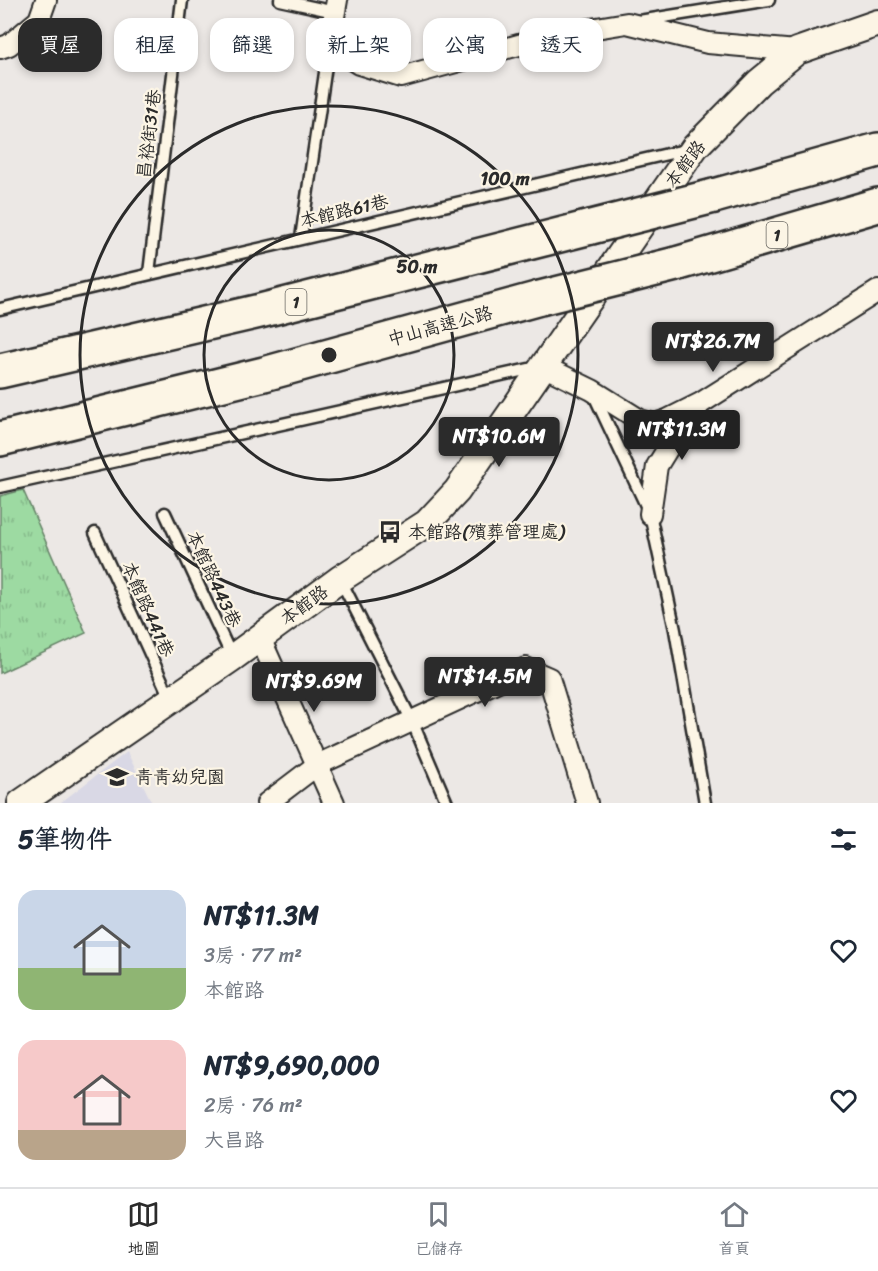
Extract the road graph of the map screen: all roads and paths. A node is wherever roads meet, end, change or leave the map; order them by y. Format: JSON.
{"nodes":[{"id":1,"x":46,"y":0,"type":"edge"},
{"id":2,"x":182,"y":0,"type":"edge"},
{"id":3,"x":280,"y":0,"type":"edge"},
{"id":4,"x":769,"y":0,"type":"edge"},
{"id":5,"x":336,"y":6,"type":"edge"},
{"id":6,"x":627,"y":23,"type":"junction"},
{"id":7,"x":878,"y":23,"type":"edge"},
{"id":8,"x":0,"y":48,"type":"edge"},
{"id":9,"x":797,"y":51,"type":"junction"},
{"id":10,"x":325,"y":72,"type":"edge"},
{"id":11,"x":385,"y":72,"type":"edge"},
{"id":12,"x":695,"y":147,"type":"junction"},
{"id":13,"x":878,"y":150,"type":"edge"},
{"id":14,"x":878,"y":205,"type":"edge"},
{"id":15,"x":301,"y":238,"type":"junction"},
{"id":16,"x":149,"y":273,"type":"junction"},
{"id":17,"x":878,"y":291,"type":"edge"},
{"id":18,"x":1,"y":309,"type":"edge"},
{"id":19,"x":543,"y":366,"type":"junction"},
{"id":20,"x":0,"y":371,"type":"edge"},
{"id":21,"x":592,"y":390,"type":"junction"},
{"id":22,"x":701,"y":403,"type":"junction"},
{"id":23,"x":0,"y":439,"type":"edge"},
{"id":24,"x":0,"y":487,"type":"edge"},
{"id":25,"x":165,"y":513,"type":"dead end"},
{"id":26,"x":650,"y":514,"type":"junction"},
{"id":27,"x":95,"y":533,"type":"dead end"},
{"id":28,"x":340,"y":579,"type":"junction"},
{"id":29,"x":260,"y":638,"type":"junction"},
{"id":30,"x":232,"y":658,"type":"junction"},
{"id":31,"x":170,"y":698,"type":"junction"},
{"id":32,"x":412,"y":721,"type":"junction"},
{"id":33,"x":317,"y":765,"type":"junction"},
{"id":34,"x":21,"y":803,"type":"edge"},
{"id":35,"x":267,"y":803,"type":"edge"},
{"id":36,"x":334,"y":803,"type":"edge"},
{"id":37,"x":447,"y":803,"type":"edge"},
{"id":38,"x":587,"y":803,"type":"edge"},
{"id":39,"x":705,"y":803,"type":"edge"}],
"edges":[{"from":1,"to":8,"type":"street"},
{"from":2,"to":16,"type":"lane","name":"昌裕街31巷"},
{"from":3,"to":5,"type":"lane"},
{"from":4,"to":6,"type":"lane"},
{"from":6,"to":9,"type":"street"},
{"from":6,"to":11,"type":"street"},
{"from":7,"to":9,"type":"street","name":"本館路"},
{"from":9,"to":12,"type":"street","name":"本館路"},
{"from":10,"to":15,"type":"lane"},
{"from":12,"to":15,"type":"lane","name":"本館路61巷"},
{"from":12,"to":19,"type":"street","name":"本館路"},
{"from":13,"to":20,"type":"highway","number":"1","bridge":true},
{"from":14,"to":23,"type":"highway","name":"中山高速公路","number":"1","bridge":true},
{"from":15,"to":16,"type":"lane","name":"本館路61巷"},
{"from":16,"to":18,"type":"lane","name":"本館路61巷"},
{"from":17,"to":22,"type":"street"},
{"from":19,"to":21,"type":"street"},
{"from":19,"to":24,"type":"lane"},
{"from":19,"to":28,"type":"street","name":"本館路"},
{"from":21,"to":22,"type":"street"},
{"from":21,"to":26,"type":"lane"},
{"from":22,"to":26,"type":"street"},
{"from":25,"to":30,"type":"lane","name":"本館路443巷"},
{"from":26,"to":39,"type":"lane"},
{"from":27,"to":31,"type":"lane","name":"本館路441巷"},
{"from":28,"to":29,"type":"street","name":"本館路"},
{"from":28,"to":32,"type":"lane"},
{"from":29,"to":30,"type":"street","name":"本館路"},
{"from":29,"to":33,"type":"street"},
{"from":30,"to":31,"type":"street","name":"本館路"},
{"from":31,"to":34,"type":"street","name":"本館路"},
{"from":32,"to":33,"type":"street"},
{"from":32,"to":37,"type":"lane"},
{"from":32,"to":38,"type":"street"},
{"from":33,"to":35,"type":"street"},
{"from":33,"to":36,"type":"street"}]}
